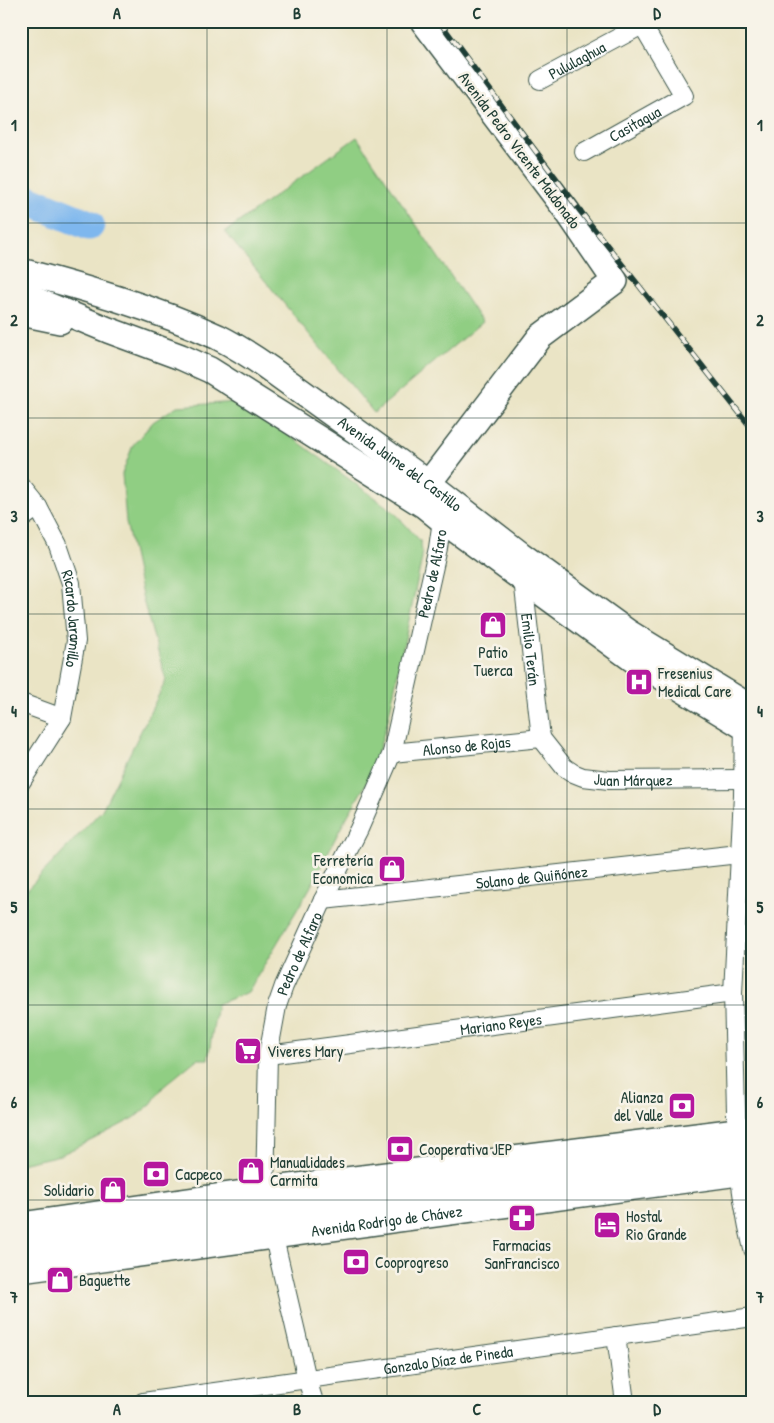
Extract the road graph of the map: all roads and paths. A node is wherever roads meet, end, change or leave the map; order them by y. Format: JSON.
{"nodes":[{"id":1,"x":423,"y":21,"type":"edge"},
{"id":2,"x":641,"y":23,"type":"edge"},
{"id":3,"x":540,"y":80,"type":"dead end"},
{"id":4,"x":584,"y":152,"type":"dead end"},
{"id":5,"x":21,"y":271,"type":"edge"},
{"id":6,"x":21,"y":294,"type":"edge"},
{"id":7,"x":21,"y":313,"type":"edge"},
{"id":8,"x":108,"y":330,"type":"junction"},
{"id":9,"x":21,"y":486,"type":"edge"},
{"id":10,"x":422,"y":492,"type":"junction"},
{"id":11,"x":38,"y":508,"type":"junction"},
{"id":12,"x":446,"y":510,"type":"junction"},
{"id":13,"x":21,"y":519,"type":"edge"},
{"id":14,"x":528,"y":571,"type":"junction"},
{"id":15,"x":21,"y":703,"type":"edge"},
{"id":16,"x":62,"y":718,"type":"junction"},
{"id":17,"x":749,"y":718,"type":"edge"},
{"id":18,"x":541,"y":738,"type":"junction"},
{"id":19,"x":392,"y":753,"type":"junction"},
{"id":20,"x":743,"y":779,"type":"junction"},
{"id":21,"x":21,"y":782,"type":"edge"},
{"id":22,"x":739,"y":854,"type":"junction"},
{"id":23,"x":323,"y":900,"type":"junction"},
{"id":24,"x":733,"y":993,"type":"junction"},
{"id":25,"x":268,"y":1055,"type":"junction"},
{"id":26,"x":745,"y":1150,"type":"edge"},
{"id":27,"x":269,"y":1213,"type":"junction"},
{"id":28,"x":21,"y":1225,"type":"edge"},
{"id":29,"x":21,"y":1247,"type":"edge"},
{"id":30,"x":753,"y":1249,"type":"edge"},
{"id":31,"x":21,"y":1270,"type":"edge"},
{"id":32,"x":753,"y":1317,"type":"edge"},
{"id":33,"x":616,"y":1336,"type":"junction"},
{"id":34,"x":307,"y":1379,"type":"junction"},
{"id":35,"x":143,"y":1402,"type":"edge"},
{"id":36,"x":314,"y":1402,"type":"edge"},
{"id":37,"x":625,"y":1402,"type":"edge"}],
"edges":[{"from":1,"to":10,"type":"main road","name":"Avenida Pedro Vicente Maldonado"},
{"from":2,"to":3,"type":"street","name":"Pululaghua"},
{"from":2,"to":4,"type":"street","name":"Casitagua"},
{"from":5,"to":10,"type":"main road","name":"Avenida Jaime del Castillo"},
{"from":6,"to":8,"type":"main road","name":"Avenida Jaime del Castillo"},
{"from":7,"to":8,"type":"main road"},
{"from":8,"to":10,"type":"main road","name":"Avenida Jaime del Castillo"},
{"from":9,"to":11,"type":"street","name":"Ricardo Jaramillo"},
{"from":10,"to":12,"type":"main road","name":"Avenida Jaime del Castillo"},
{"from":11,"to":13,"type":"street"},
{"from":11,"to":16,"type":"street","name":"Ricardo Jaramillo"},
{"from":12,"to":14,"type":"main road","name":"Avenida Jaime del Castillo"},
{"from":12,"to":19,"type":"street","name":"Pedro de Alfaro"},
{"from":14,"to":17,"type":"main road","name":"Avenida Jaime del Castillo"},
{"from":14,"to":18,"type":"street","name":"Emilio Terán"},
{"from":15,"to":16,"type":"street"},
{"from":16,"to":21,"type":"street","name":"Ricardo Jaramillo"},
{"from":17,"to":20,"type":"street"},
{"from":18,"to":19,"type":"street","name":"Alonso de Rojas"},
{"from":18,"to":20,"type":"street","name":"Juan Márquez"},
{"from":19,"to":23,"type":"street","name":"Pedro de Alfaro"},
{"from":20,"to":22,"type":"street"},
{"from":22,"to":23,"type":"street","name":"Solano de Quiñónez"},
{"from":22,"to":24,"type":"street"},
{"from":23,"to":25,"type":"street","name":"Pedro de Alfaro"},
{"from":24,"to":25,"type":"street","name":"Mariano Reyes"},
{"from":24,"to":26,"type":"street"},
{"from":25,"to":27,"type":"street","name":"Pedro de Alfaro"},
{"from":26,"to":27,"type":"main road","name":"Avenida Rodrigo de Chávez"},
{"from":26,"to":30,"type":"street"},
{"from":27,"to":28,"type":"main road","name":"Avenida Rodrigo de Chávez"},
{"from":27,"to":29,"type":"main road","name":"Avenida Rodrigo de Chávez"},
{"from":27,"to":31,"type":"main road","name":"Avenida Rodrigo de Chávez"},
{"from":27,"to":34,"type":"street","name":"Pedro de Alfaro"},
{"from":32,"to":33,"type":"street","name":"Gonzalo Díaz de Pineda"},
{"from":33,"to":34,"type":"street","name":"Gonzalo Díaz de Pineda"},
{"from":33,"to":37,"type":"street"},
{"from":34,"to":35,"type":"street","name":"Gonzalo Díaz de Pineda"},
{"from":34,"to":36,"type":"street","name":"Pedro de Alfaro"}]}
